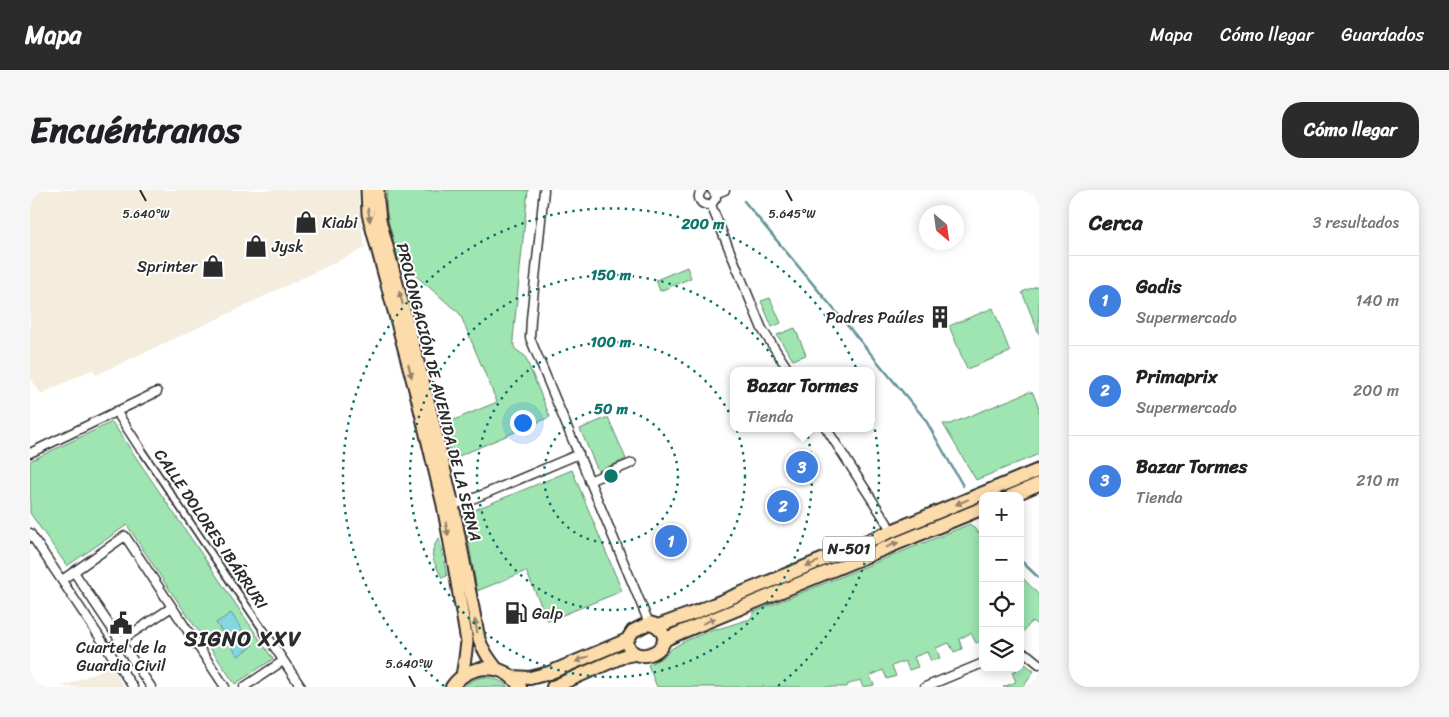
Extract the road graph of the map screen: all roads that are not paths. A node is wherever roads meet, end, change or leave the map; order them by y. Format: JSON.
{"nodes":[{"id":1,"x":367,"y":190,"type":"edge"},
{"id":2,"x":378,"y":190,"type":"edge"},
{"id":3,"x":544,"y":190,"type":"edge"},
{"id":4,"x":690,"y":190,"type":"edge"},
{"id":5,"x":725,"y":190,"type":"edge"},
{"id":6,"x":700,"y":192,"type":"edge"},
{"id":7,"x":714,"y":192,"type":"edge"},
{"id":8,"x":711,"y":205,"type":"junction"},
{"id":9,"x":379,"y":238,"type":"junction"},
{"id":10,"x":786,"y":367,"type":"edge"},
{"id":11,"x":158,"y":392,"type":"dead end"},
{"id":12,"x":116,"y":411,"type":"junction"},
{"id":13,"x":829,"y":432,"type":"edge"},
{"id":14,"x":140,"y":448,"type":"joint"},
{"id":15,"x":30,"y":453,"type":"edge"},
{"id":16,"x":578,"y":454,"type":"junction"},
{"id":17,"x":632,"y":463,"type":"dead end"},
{"id":18,"x":1039,"y":470,"type":"edge"},
{"id":19,"x":589,"y":481,"type":"junction"},
{"id":20,"x":1039,"y":484,"type":"edge"},
{"id":21,"x":1020,"y":492,"type":"edge"},
{"id":22,"x":453,"y":505,"type":"junction"},
{"id":23,"x":979,"y":510,"type":"edge"},
{"id":24,"x":891,"y":532,"type":"junction"},
{"id":25,"x":30,"y":533,"type":"edge"},
{"id":26,"x":74,"y":572,"type":"junction"},
{"id":27,"x":62,"y":580,"type":"junction"},
{"id":28,"x":172,"y":607,"type":"junction"},
{"id":29,"x":653,"y":625,"type":"junction"},
{"id":30,"x":263,"y":630,"type":"joint"},
{"id":31,"x":627,"y":640,"type":"junction"},
{"id":32,"x":664,"y":640,"type":"junction"},
{"id":33,"x":120,"y":642,"type":"junction"},
{"id":34,"x":108,"y":650,"type":"junction"},
{"id":35,"x":634,"y":654,"type":"junction"},
{"id":36,"x":1024,"y":654,"type":"edge"},
{"id":37,"x":283,"y":661,"type":"junction"},
{"id":38,"x":1039,"y":664,"type":"edge"},
{"id":39,"x":979,"y":665,"type":"edge"},
{"id":40,"x":498,"y":669,"type":"junction"},
{"id":41,"x":462,"y":676,"type":"junction"},
{"id":42,"x":516,"y":682,"type":"edge"},
{"id":43,"x":223,"y":686,"type":"edge"},
{"id":44,"x":133,"y":687,"type":"edge"},
{"id":45,"x":151,"y":687,"type":"edge"},
{"id":46,"x":244,"y":687,"type":"edge"},
{"id":47,"x":301,"y":687,"type":"edge"},
{"id":48,"x":452,"y":687,"type":"edge"},
{"id":49,"x":553,"y":687,"type":"edge"},
{"id":50,"x":925,"y":687,"type":"edge"}],
"edges":[{"from":1,"to":9,"type":"main road","one_way":true},
{"from":2,"to":9,"type":"main road"},
{"from":3,"to":16,"type":"street"},
{"from":4,"to":6,"type":"street"},
{"from":5,"to":7,"type":"street"},
{"from":6,"to":8,"type":"street"},
{"from":7,"to":8,"type":"street"},
{"from":8,"to":10,"type":"street"},
{"from":22,"to":9,"type":"main road","name":"PROLONGACIÓN DE AVENIDA DE LA SERNA","one_way":true},
{"from":9,"to":41,"type":"main road","name":"PROLONGACIÓN DE AVENIDA DE LA SERNA","one_way":true},
{"from":11,"to":12,"type":"street"},
{"from":12,"to":14,"type":"street","name":"CALLE DOLORES IBÁRRURI"},
{"from":12,"to":15,"type":"street"},
{"from":13,"to":24,"type":"street"},
{"from":14,"to":30,"type":"street","name":"CALLE DOLORES IBÁRRURI"},
{"from":16,"to":19,"type":"street"},
{"from":16,"to":22,"type":"street"},
{"from":17,"to":19,"type":"street"},
{"from":18,"to":24,"type":"highway","number":"N-501","one_way":true},
{"from":19,"to":29,"type":"street"},
{"from":20,"to":21,"type":"highway"},
{"from":40,"to":22,"type":"main road","name":"PROLONGACIÓN DE AVENIDA DE LA SERNA","one_way":true},
{"from":32,"to":23,"type":"highway","number":"N-501","one_way":true},
{"from":24,"to":29,"type":"highway","number":"N-501","one_way":true},
{"from":25,"to":27,"type":"street"},
{"from":26,"to":27,"type":"street"},
{"from":26,"to":28,"type":"street"},
{"from":26,"to":33,"type":"street"},
{"from":27,"to":34,"type":"street"},
{"from":28,"to":33,"type":"street"},
{"from":28,"to":43,"type":"street"},
{"from":29,"to":31,"type":"highway","number":"N-501"},
{"from":29,"to":32,"type":"highway"},
{"from":30,"to":37,"type":"street","name":"CALLE DOLORES IBÁRRURI"},
{"from":31,"to":35,"type":"highway"},
{"from":31,"to":42,"type":"highway","number":"N-501","one_way":true},
{"from":32,"to":35,"type":"highway","number":"N-501"},
{"from":33,"to":34,"type":"street"},
{"from":33,"to":45,"type":"street"},
{"from":34,"to":44,"type":"street"},
{"from":35,"to":49,"type":"highway","number":"N-501"},
{"from":36,"to":38,"type":"street"},
{"from":37,"to":46,"type":"street"},
{"from":37,"to":47,"type":"street","name":"CALLE DOLORES IBÁRRURI"},
{"from":39,"to":50,"type":"street"},
{"from":40,"to":41,"type":"highway"},
{"from":40,"to":42,"type":"highway","number":"N-501"},
{"from":41,"to":48,"type":"highway"}]}
